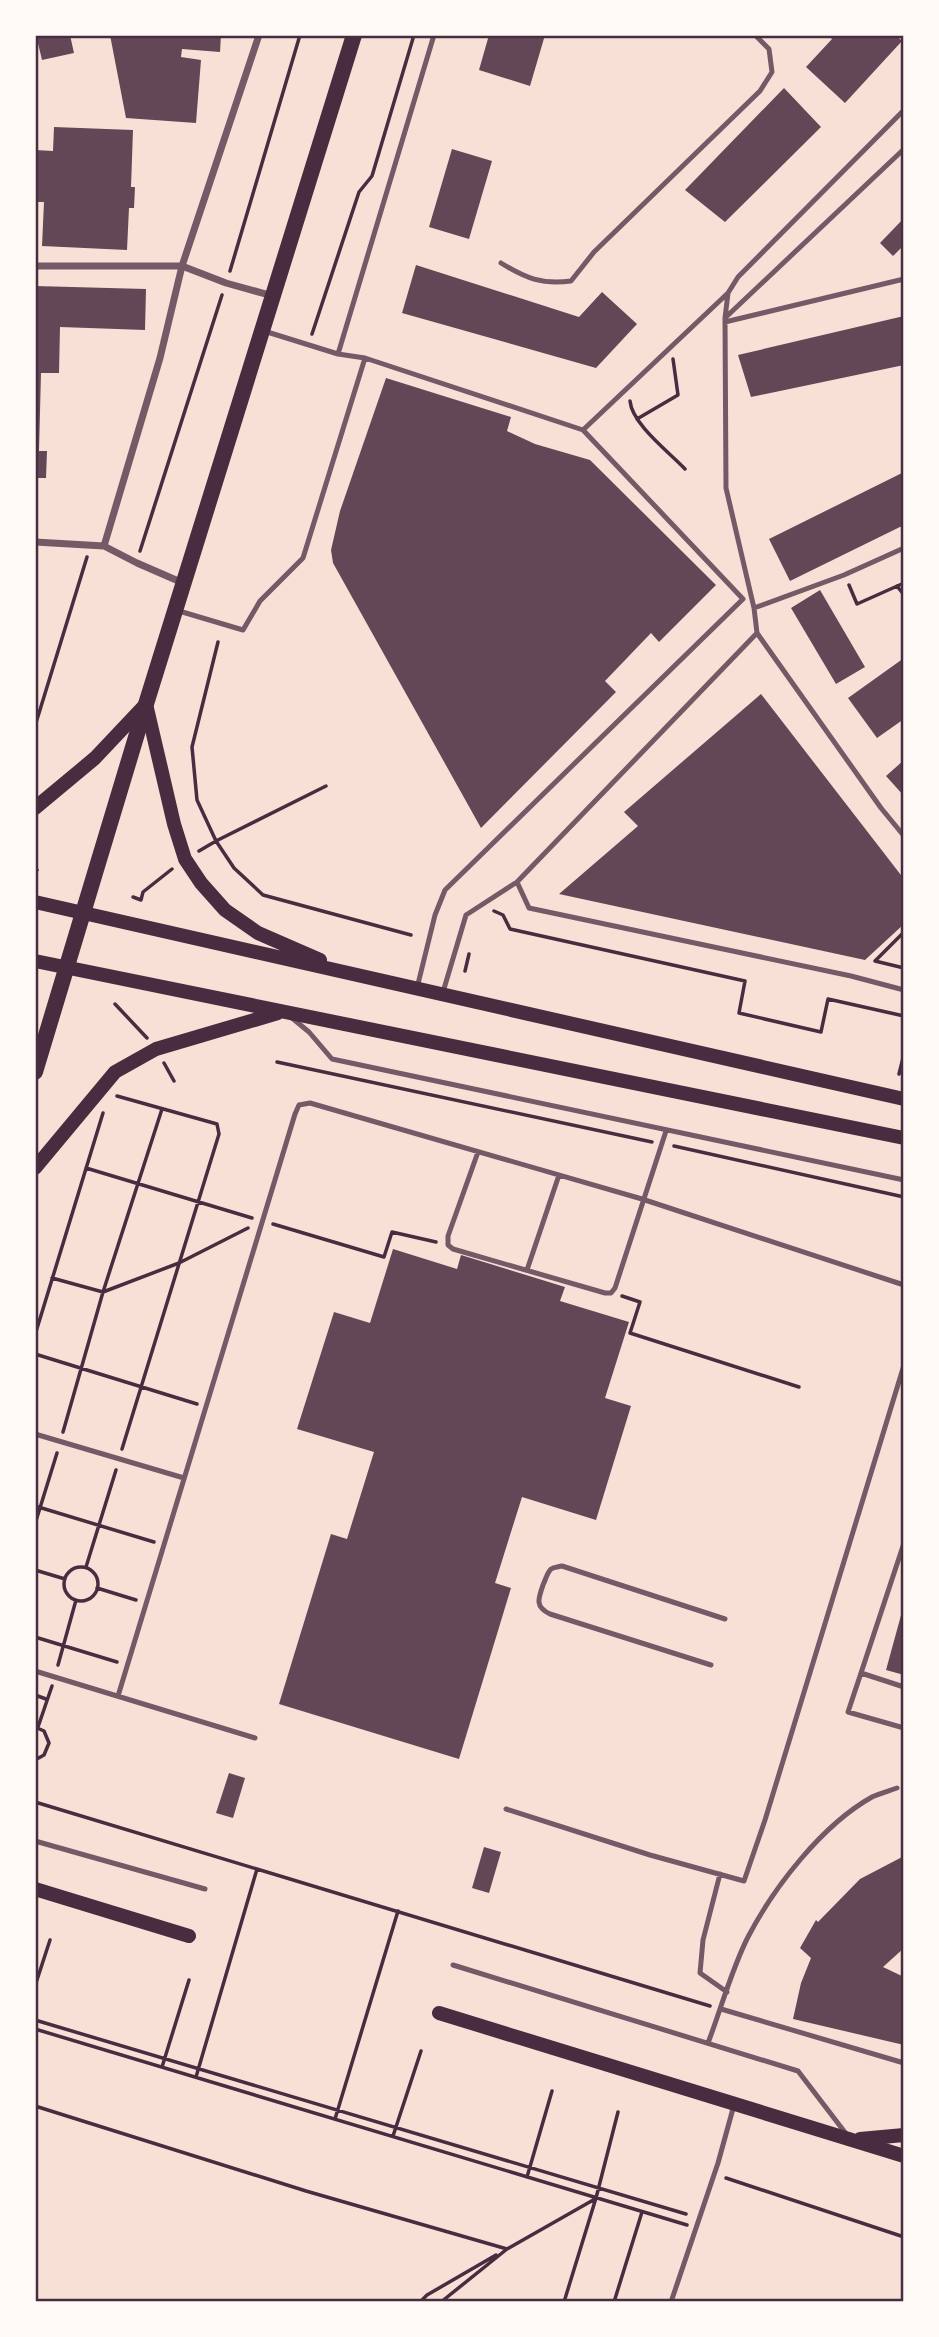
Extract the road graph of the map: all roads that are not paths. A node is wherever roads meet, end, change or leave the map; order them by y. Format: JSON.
{"nodes":[{"id":1,"x":259,"y":35,"type":"edge"},
{"id":2,"x":354,"y":35,"type":"edge"},
{"id":3,"x":434,"y":35,"type":"edge"},
{"id":4,"x":755,"y":35,"type":"edge"},
{"id":5,"x":904,"y":110,"type":"edge"},
{"id":6,"x":904,"y":149,"type":"edge"},
{"id":7,"x":501,"y":263,"type":"dead end"},
{"id":8,"x":35,"y":265,"type":"edge"},
{"id":9,"x":182,"y":266,"type":"junction"},
{"id":10,"x":904,"y":279,"type":"edge"},
{"id":11,"x":728,"y":293,"type":"junction"},
{"id":12,"x":273,"y":296,"type":"junction"},
{"id":13,"x":725,"y":320,"type":"junction"},
{"id":14,"x":262,"y":331,"type":"junction"},
{"id":15,"x":338,"y":354,"type":"junction"},
{"id":16,"x":365,"y":358,"type":"junction"},
{"id":17,"x":583,"y":430,"type":"junction"},
{"id":18,"x":35,"y":542,"type":"edge"},
{"id":19,"x":104,"y":546,"type":"junction"},
{"id":20,"x":904,"y":548,"type":"edge"},
{"id":21,"x":184,"y":583,"type":"junction"},
{"id":22,"x":754,"y":608,"type":"junction"},
{"id":23,"x":176,"y":610,"type":"junction"},
{"id":24,"x":757,"y":633,"type":"junction"},
{"id":25,"x":146,"y":704,"type":"junction"},
{"id":26,"x":35,"y":807,"type":"edge"},
{"id":27,"x":904,"y":836,"type":"edge"},
{"id":28,"x":517,"y":882,"type":"junction"},
{"id":29,"x":35,"y":902,"type":"edge"},
{"id":30,"x":83,"y":913,"type":"junction"},
{"id":31,"x":35,"y":961,"type":"edge"},
{"id":32,"x":66,"y":968,"type":"junction"},
{"id":33,"x":351,"y":973,"type":"junction"},
{"id":34,"x":416,"y":989,"type":"junction"},
{"id":35,"x":904,"y":990,"type":"edge"},
{"id":36,"x":442,"y":995,"type":"junction"},
{"id":37,"x":284,"y":1012,"type":"junction"},
{"id":38,"x":35,"y":1072,"type":"edge"},
{"id":39,"x":904,"y":1098,"type":"edge"},
{"id":40,"x":666,"y":1131,"type":"junction"},
{"id":41,"x":904,"y":1138,"type":"edge"},
{"id":42,"x":478,"y":1152,"type":"junction"},
{"id":43,"x":35,"y":1168,"type":"edge"},
{"id":44,"x":559,"y":1175,"type":"junction"},
{"id":45,"x":904,"y":1180,"type":"edge"},
{"id":46,"x":642,"y":1199,"type":"junction"},
{"id":47,"x":527,"y":1270,"type":"junction"},
{"id":48,"x":904,"y":1285,"type":"edge"},
{"id":49,"x":904,"y":1365,"type":"edge"},
{"id":50,"x":35,"y":1434,"type":"edge"},
{"id":51,"x":184,"y":1478,"type":"junction"},
{"id":52,"x":904,"y":1543,"type":"edge"},
{"id":53,"x":726,"y":1619,"type":"dead end"},
{"id":54,"x":711,"y":1665,"type":"dead end"},
{"id":55,"x":35,"y":1671,"type":"edge"},
{"id":56,"x":861,"y":1673,"type":"junction"},
{"id":57,"x":904,"y":1687,"type":"edge"},
{"id":58,"x":118,"y":1696,"type":"junction"},
{"id":59,"x":904,"y":1728,"type":"edge"},
{"id":60,"x":255,"y":1738,"type":"dead end"},
{"id":61,"x":897,"y":1788,"type":"dead end"},
{"id":62,"x":506,"y":1809,"type":"dead end"},
{"id":63,"x":35,"y":1840,"type":"edge"},
{"id":64,"x":720,"y":1874,"type":"junction"},
{"id":65,"x":35,"y":1889,"type":"edge"},
{"id":66,"x":205,"y":1889,"type":"dead end"},
{"id":67,"x":189,"y":1936,"type":"dead end"},
{"id":68,"x":453,"y":1965,"type":"dead end"},
{"id":69,"x":727,"y":1992,"type":"junction"},
{"id":70,"x":721,"y":2010,"type":"junction"},
{"id":71,"x":439,"y":2013,"type":"dead end"},
{"id":72,"x":708,"y":2043,"type":"junction"},
{"id":73,"x":904,"y":2063,"type":"edge"},
{"id":74,"x":734,"y":2104,"type":"junction"},
{"id":75,"x":904,"y":2135,"type":"edge"},
{"id":76,"x":852,"y":2140,"type":"junction"},
{"id":77,"x":904,"y":2156,"type":"edge"},
{"id":78,"x":671,"y":2302,"type":"edge"}],
"edges":[{"from":1,"to":9,"type":"street"},
{"from":2,"to":12,"type":"main road"},
{"from":3,"to":15,"type":"lane"},
{"from":4,"to":7,"type":"lane"},
{"from":5,"to":11,"type":"lane"},
{"from":6,"to":13,"type":"lane"},
{"from":8,"to":9,"type":"street"},
{"from":9,"to":12,"type":"street"},
{"from":9,"to":19,"type":"street"},
{"from":10,"to":13,"type":"lane"},
{"from":11,"to":13,"type":"lane"},
{"from":11,"to":17,"type":"lane"},
{"from":12,"to":14,"type":"main road"},
{"from":13,"to":22,"type":"lane"},
{"from":14,"to":15,"type":"lane"},
{"from":14,"to":21,"type":"main road"},
{"from":15,"to":16,"type":"lane"},
{"from":16,"to":17,"type":"lane"},
{"from":16,"to":23,"type":"lane"},
{"from":17,"to":34,"type":"lane"},
{"from":18,"to":19,"type":"street"},
{"from":19,"to":21,"type":"street"},
{"from":20,"to":22,"type":"lane"},
{"from":21,"to":23,"type":"main road"},
{"from":22,"to":24,"type":"lane"},
{"from":23,"to":25,"type":"main road"},
{"from":24,"to":27,"type":"lane"},
{"from":24,"to":28,"type":"lane"},
{"from":25,"to":26,"type":"main road"},
{"from":25,"to":30,"type":"main road"},
{"from":25,"to":33,"type":"main road"},
{"from":28,"to":35,"type":"lane"},
{"from":28,"to":36,"type":"lane"},
{"from":29,"to":30,"type":"main road"},
{"from":30,"to":32,"type":"main road"},
{"from":30,"to":33,"type":"main road"},
{"from":31,"to":32,"type":"main road"},
{"from":32,"to":37,"type":"main road"},
{"from":32,"to":38,"type":"main road"},
{"from":33,"to":34,"type":"main road"},
{"from":34,"to":36,"type":"main road"},
{"from":36,"to":39,"type":"main road"},
{"from":37,"to":40,"type":"lane"},
{"from":37,"to":41,"type":"main road"},
{"from":37,"to":43,"type":"main road"},
{"from":40,"to":45,"type":"lane"},
{"from":40,"to":46,"type":"lane"},
{"from":42,"to":44,"type":"lane"},
{"from":42,"to":47,"type":"lane"},
{"from":42,"to":51,"type":"lane"},
{"from":44,"to":46,"type":"lane"},
{"from":44,"to":47,"type":"lane"},
{"from":46,"to":47,"type":"lane"},
{"from":46,"to":48,"type":"lane"},
{"from":49,"to":64,"type":"lane"},
{"from":50,"to":51,"type":"lane"},
{"from":51,"to":58,"type":"lane"},
{"from":52,"to":56,"type":"lane"},
{"from":53,"to":54,"type":"lane"},
{"from":55,"to":58,"type":"lane"},
{"from":56,"to":57,"type":"lane"},
{"from":56,"to":59,"type":"lane"},
{"from":58,"to":60,"type":"lane"},
{"from":61,"to":69,"type":"lane"},
{"from":62,"to":64,"type":"lane"},
{"from":63,"to":66,"type":"lane"},
{"from":64,"to":69,"type":"lane"},
{"from":65,"to":67,"type":"main road"},
{"from":68,"to":72,"type":"lane"},
{"from":69,"to":70,"type":"lane"},
{"from":70,"to":72,"type":"lane"},
{"from":70,"to":73,"type":"lane"},
{"from":71,"to":74,"type":"main road"},
{"from":72,"to":76,"type":"lane"},
{"from":74,"to":76,"type":"main road"},
{"from":74,"to":78,"type":"lane"},
{"from":75,"to":76,"type":"main road"},
{"from":76,"to":77,"type":"main road"}]}
